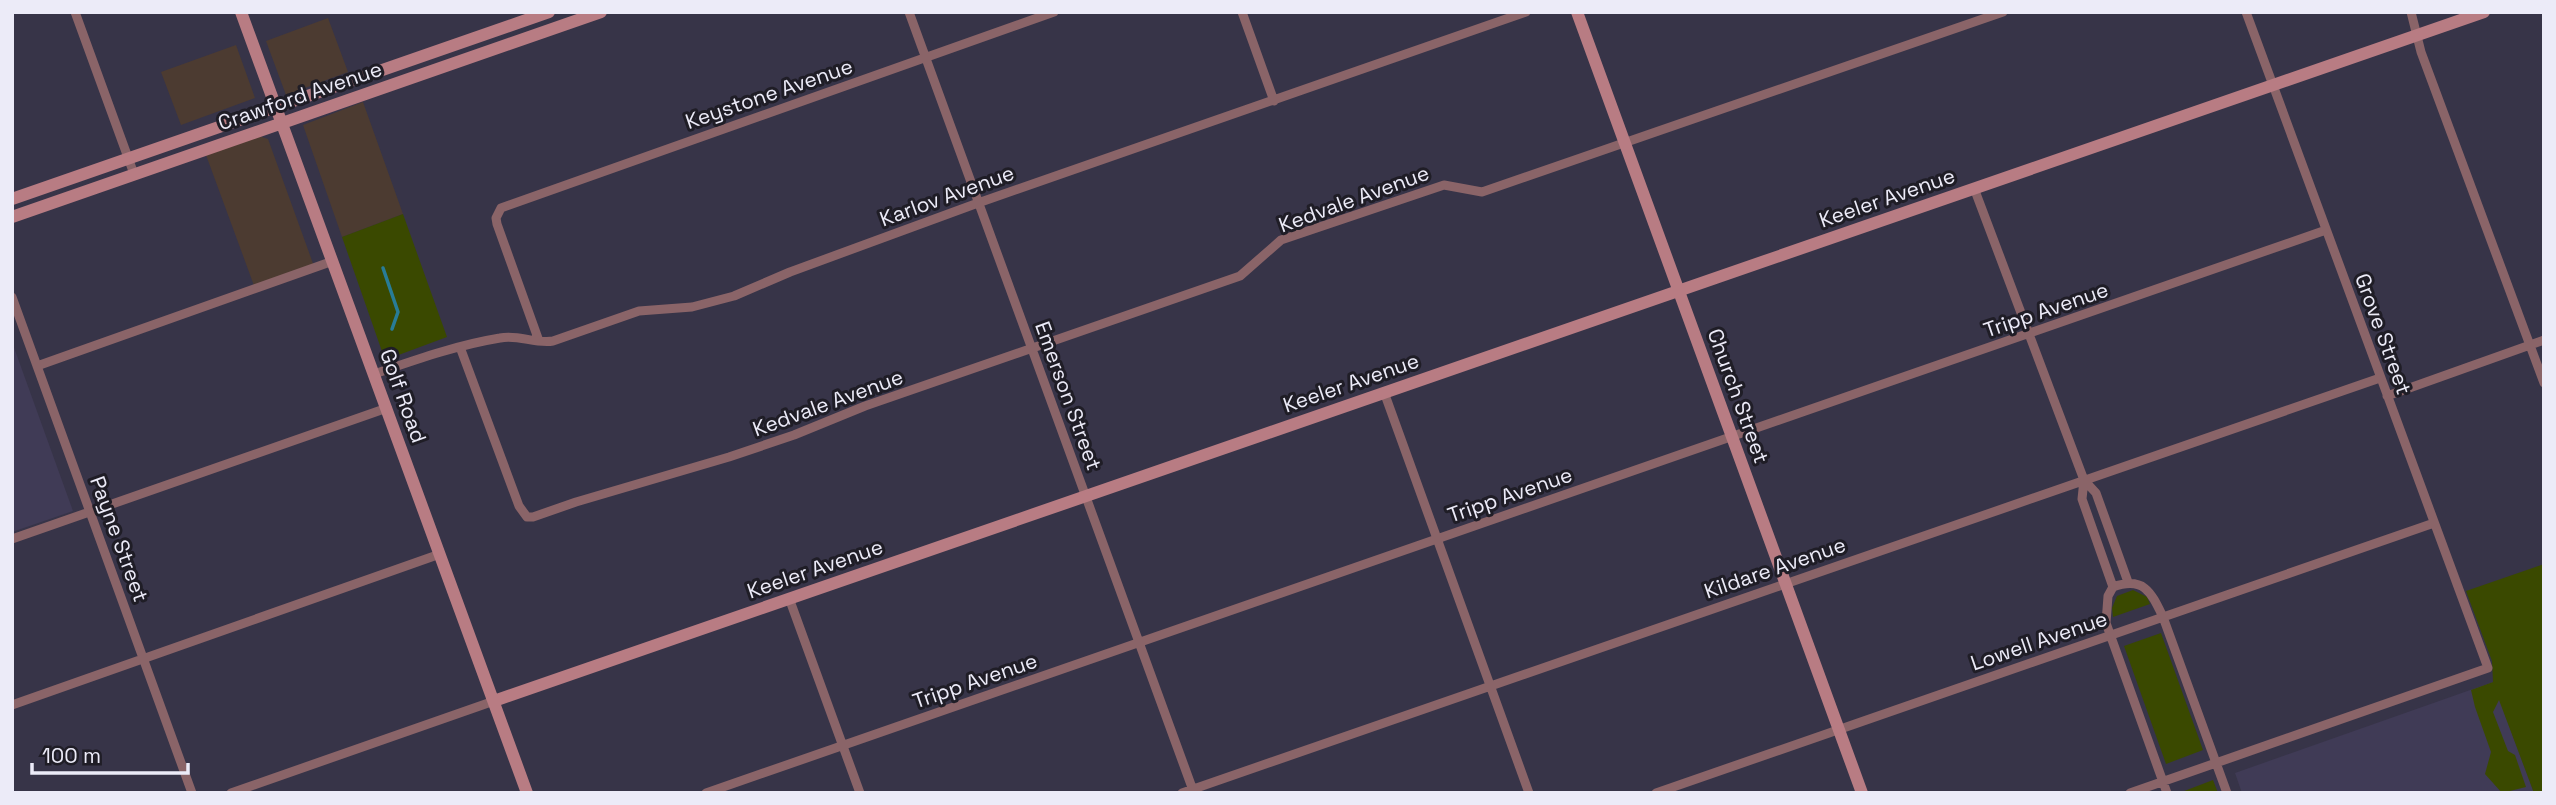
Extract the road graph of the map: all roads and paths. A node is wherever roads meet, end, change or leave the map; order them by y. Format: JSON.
{"nodes":[{"id":1,"x":75,"y":12,"type":"edge"},
{"id":2,"x":241,"y":12,"type":"edge"},
{"id":3,"x":548,"y":12,"type":"edge"},
{"id":4,"x":601,"y":12,"type":"edge"},
{"id":5,"x":909,"y":12,"type":"edge"},
{"id":6,"x":1054,"y":12,"type":"edge"},
{"id":7,"x":1241,"y":12,"type":"edge"},
{"id":8,"x":1526,"y":12,"type":"edge"},
{"id":9,"x":1577,"y":12,"type":"edge"},
{"id":10,"x":2003,"y":12,"type":"edge"},
{"id":11,"x":2246,"y":12,"type":"edge"},
{"id":12,"x":2411,"y":12,"type":"edge"},
{"id":13,"x":2484,"y":12,"type":"edge"},
{"id":14,"x":576,"y":16,"type":"edge"},
{"id":15,"x":2418,"y":36,"type":"junction"},
{"id":16,"x":926,"y":58,"type":"junction"},
{"id":17,"x":2273,"y":85,"type":"junction"},
{"id":18,"x":1274,"y":101,"type":"junction"},
{"id":19,"x":276,"y":105,"type":"junction"},
{"id":20,"x":283,"y":122,"type":"junction"},
{"id":21,"x":1625,"y":142,"type":"junction"},
{"id":22,"x":128,"y":158,"type":"junction"},
{"id":23,"x":134,"y":174,"type":"junction"},
{"id":24,"x":1974,"y":188,"type":"junction"},
{"id":25,"x":12,"y":199,"type":"edge"},
{"id":26,"x":978,"y":203,"type":"junction"},
{"id":27,"x":12,"y":217,"type":"edge"},
{"id":28,"x":2326,"y":230,"type":"junction"},
{"id":29,"x":333,"y":261,"type":"junction"},
{"id":30,"x":1678,"y":289,"type":"junction"},
{"id":31,"x":12,"y":296,"type":"edge"},
{"id":32,"x":2029,"y":334,"type":"junction"},
{"id":33,"x":540,"y":341,"type":"junction"},
{"id":34,"x":2544,"y":341,"type":"edge"},
{"id":35,"x":2530,"y":345,"type":"junction"},
{"id":36,"x":460,"y":347,"type":"junction"},
{"id":37,"x":1032,"y":349,"type":"junction"},
{"id":38,"x":37,"y":366,"type":"junction"},
{"id":39,"x":374,"y":374,"type":"junction"},
{"id":40,"x":2380,"y":377,"type":"junction"},
{"id":41,"x":2544,"y":383,"type":"edge"},
{"id":42,"x":1384,"y":392,"type":"junction"},
{"id":43,"x":2387,"y":396,"type":"junction"},
{"id":44,"x":387,"y":408,"type":"junction"},
{"id":45,"x":1732,"y":436,"type":"junction"},
{"id":46,"x":2084,"y":480,"type":"junction"},
{"id":47,"x":1086,"y":496,"type":"junction"},
{"id":48,"x":90,"y":512,"type":"junction"},
{"id":49,"x":2434,"y":523,"type":"junction"},
{"id":50,"x":1437,"y":538,"type":"junction"},
{"id":51,"x":12,"y":539,"type":"edge"},
{"id":52,"x":440,"y":554,"type":"junction"},
{"id":53,"x":2127,"y":582,"type":"junction"},
{"id":54,"x":1786,"y":583,"type":"junction"},
{"id":55,"x":2113,"y":587,"type":"junction"},
{"id":56,"x":789,"y":598,"type":"junction"},
{"id":57,"x":2163,"y":617,"type":"junction"},
{"id":58,"x":2110,"y":635,"type":"junction"},
{"id":59,"x":1139,"y":642,"type":"junction"},
{"id":60,"x":144,"y":659,"type":"junction"},
{"id":61,"x":1490,"y":685,"type":"junction"},
{"id":62,"x":494,"y":701,"type":"junction"},
{"id":63,"x":12,"y":705,"type":"edge"},
{"id":64,"x":1839,"y":729,"type":"junction"},
{"id":65,"x":843,"y":745,"type":"junction"},
{"id":66,"x":2215,"y":763,"type":"junction"},
{"id":67,"x":2163,"y":781,"type":"junction"},
{"id":68,"x":1194,"y":791,"type":"edge"},
{"id":69,"x":192,"y":793,"type":"edge"},
{"id":70,"x":231,"y":793,"type":"edge"},
{"id":71,"x":527,"y":793,"type":"edge"},
{"id":72,"x":706,"y":793,"type":"edge"},
{"id":73,"x":860,"y":793,"type":"edge"},
{"id":74,"x":1182,"y":793,"type":"edge"},
{"id":75,"x":1529,"y":793,"type":"edge"},
{"id":76,"x":1656,"y":793,"type":"edge"},
{"id":77,"x":1862,"y":793,"type":"edge"},
{"id":78,"x":2130,"y":793,"type":"edge"},
{"id":79,"x":2167,"y":793,"type":"edge"},
{"id":80,"x":2227,"y":793,"type":"edge"}],
"edges":[{"from":1,"to":22,"type":"street"},
{"from":2,"to":19,"type":"street","name":"Golf Road"},
{"from":3,"to":19,"type":"street","name":"Crawford Avenue"},
{"from":4,"to":14,"type":"street","name":"Crawford Avenue"},
{"from":5,"to":16,"type":"street","name":"Emerson Street"},
{"from":6,"to":16,"type":"street","name":"Keystone Avenue"},
{"from":7,"to":18,"type":"street"},
{"from":8,"to":18,"type":"street","name":"Karlov Avenue"},
{"from":9,"to":21,"type":"street","name":"Church Street"},
{"from":10,"to":21,"type":"street","name":"Kedvale Avenue"},
{"from":11,"to":17,"type":"street","name":"Grove Street"},
{"from":12,"to":15,"type":"street"},
{"from":13,"to":15,"type":"street","name":"Keeler Avenue"},
{"from":14,"to":20,"type":"street","name":"Crawford Avenue"},
{"from":15,"to":17,"type":"street","name":"Keeler Avenue"},
{"from":15,"to":35,"type":"street"},
{"from":16,"to":26,"type":"street","name":"Emerson Street"},
{"from":16,"to":33,"type":"street","name":"Keystone Avenue"},
{"from":17,"to":24,"type":"street","name":"Keeler Avenue"},
{"from":17,"to":28,"type":"street","name":"Grove Street"},
{"from":18,"to":26,"type":"street","name":"Karlov Avenue"},
{"from":19,"to":20,"type":"street","name":"Golf Road"},
{"from":19,"to":22,"type":"street","name":"Crawford Avenue"},
{"from":20,"to":23,"type":"street","name":"Crawford Avenue"},
{"from":20,"to":29,"type":"street","name":"Golf Road"},
{"from":21,"to":30,"type":"street","name":"Church Street"},
{"from":21,"to":37,"type":"street","name":"Kedvale Avenue"},
{"from":22,"to":23,"type":"street"},
{"from":22,"to":25,"type":"street","name":"Crawford Avenue"},
{"from":23,"to":27,"type":"street","name":"Crawford Avenue"},
{"from":24,"to":30,"type":"street","name":"Keeler Avenue"},
{"from":24,"to":32,"type":"street"},
{"from":26,"to":33,"type":"street","name":"Karlov Avenue"},
{"from":26,"to":37,"type":"street","name":"Emerson Street"},
{"from":28,"to":32,"type":"street","name":"Tripp Avenue"},
{"from":28,"to":40,"type":"street","name":"Grove Street"},
{"from":29,"to":38,"type":"street"},
{"from":29,"to":39,"type":"street","name":"Golf Road"},
{"from":30,"to":42,"type":"street","name":"Keeler Avenue"},
{"from":30,"to":45,"type":"street","name":"Church Street"},
{"from":31,"to":38,"type":"street","name":"Payne Street"},
{"from":32,"to":45,"type":"street","name":"Tripp Avenue"},
{"from":32,"to":46,"type":"street"},
{"from":33,"to":36,"type":"street","name":"Karlov Avenue"},
{"from":34,"to":35,"type":"street"},
{"from":35,"to":41,"type":"street"},
{"from":35,"to":43,"type":"street"},
{"from":36,"to":37,"type":"street","name":"Kedvale Avenue"},
{"from":36,"to":39,"type":"street","name":"Karlov Avenue"},
{"from":37,"to":47,"type":"street","name":"Emerson Street"},
{"from":38,"to":48,"type":"street","name":"Payne Street"},
{"from":39,"to":44,"type":"street","name":"Golf Road"},
{"from":40,"to":43,"type":"street","name":"Grove Street"},
{"from":40,"to":46,"type":"street","name":"Kildare Avenue"},
{"from":42,"to":47,"type":"street","name":"Keeler Avenue"},
{"from":42,"to":50,"type":"street"},
{"from":43,"to":49,"type":"street","name":"Grove Street"},
{"from":44,"to":48,"type":"street"},
{"from":44,"to":52,"type":"street","name":"Golf Road"},
{"from":45,"to":50,"type":"street","name":"Tripp Avenue"},
{"from":45,"to":54,"type":"street","name":"Church Street"},
{"from":46,"to":53,"type":"street"},
{"from":46,"to":54,"type":"street","name":"Kildare Avenue"},
{"from":46,"to":55,"type":"street"},
{"from":47,"to":56,"type":"street","name":"Keeler Avenue"},
{"from":47,"to":59,"type":"street","name":"Emerson Street"},
{"from":48,"to":51,"type":"street"},
{"from":48,"to":60,"type":"street","name":"Payne Street"},
{"from":49,"to":57,"type":"street","name":"Lowell Avenue"},
{"from":49,"to":66,"type":"street","name":"Grove Street"},
{"from":50,"to":59,"type":"street","name":"Tripp Avenue"},
{"from":50,"to":61,"type":"street"},
{"from":52,"to":60,"type":"street"},
{"from":52,"to":62,"type":"street","name":"Golf Road"},
{"from":53,"to":55,"type":"street"},
{"from":53,"to":57,"type":"street"},
{"from":54,"to":61,"type":"street","name":"Kildare Avenue"},
{"from":54,"to":64,"type":"street","name":"Church Street"},
{"from":55,"to":58,"type":"street"},
{"from":56,"to":62,"type":"street","name":"Keeler Avenue"},
{"from":56,"to":65,"type":"street"},
{"from":57,"to":58,"type":"street","name":"Lowell Avenue"},
{"from":57,"to":66,"type":"street"},
{"from":58,"to":64,"type":"street","name":"Lowell Avenue"},
{"from":58,"to":67,"type":"street"},
{"from":59,"to":65,"type":"street","name":"Tripp Avenue"},
{"from":59,"to":68,"type":"street","name":"Emerson Street"},
{"from":60,"to":63,"type":"street"},
{"from":60,"to":69,"type":"street","name":"Payne Street"},
{"from":61,"to":68,"type":"street","name":"Kildare Avenue"},
{"from":61,"to":75,"type":"street"},
{"from":62,"to":70,"type":"street","name":"Keeler Avenue"},
{"from":62,"to":71,"type":"street","name":"Golf Road"},
{"from":64,"to":76,"type":"street","name":"Lowell Avenue"},
{"from":64,"to":77,"type":"street","name":"Church Street"},
{"from":65,"to":72,"type":"street","name":"Tripp Avenue"},
{"from":65,"to":73,"type":"street"},
{"from":66,"to":67,"type":"street"},
{"from":66,"to":80,"type":"street"},
{"from":67,"to":78,"type":"street"},
{"from":67,"to":79,"type":"street"},
{"from":68,"to":74,"type":"street","name":"Kildare Avenue"}]}
